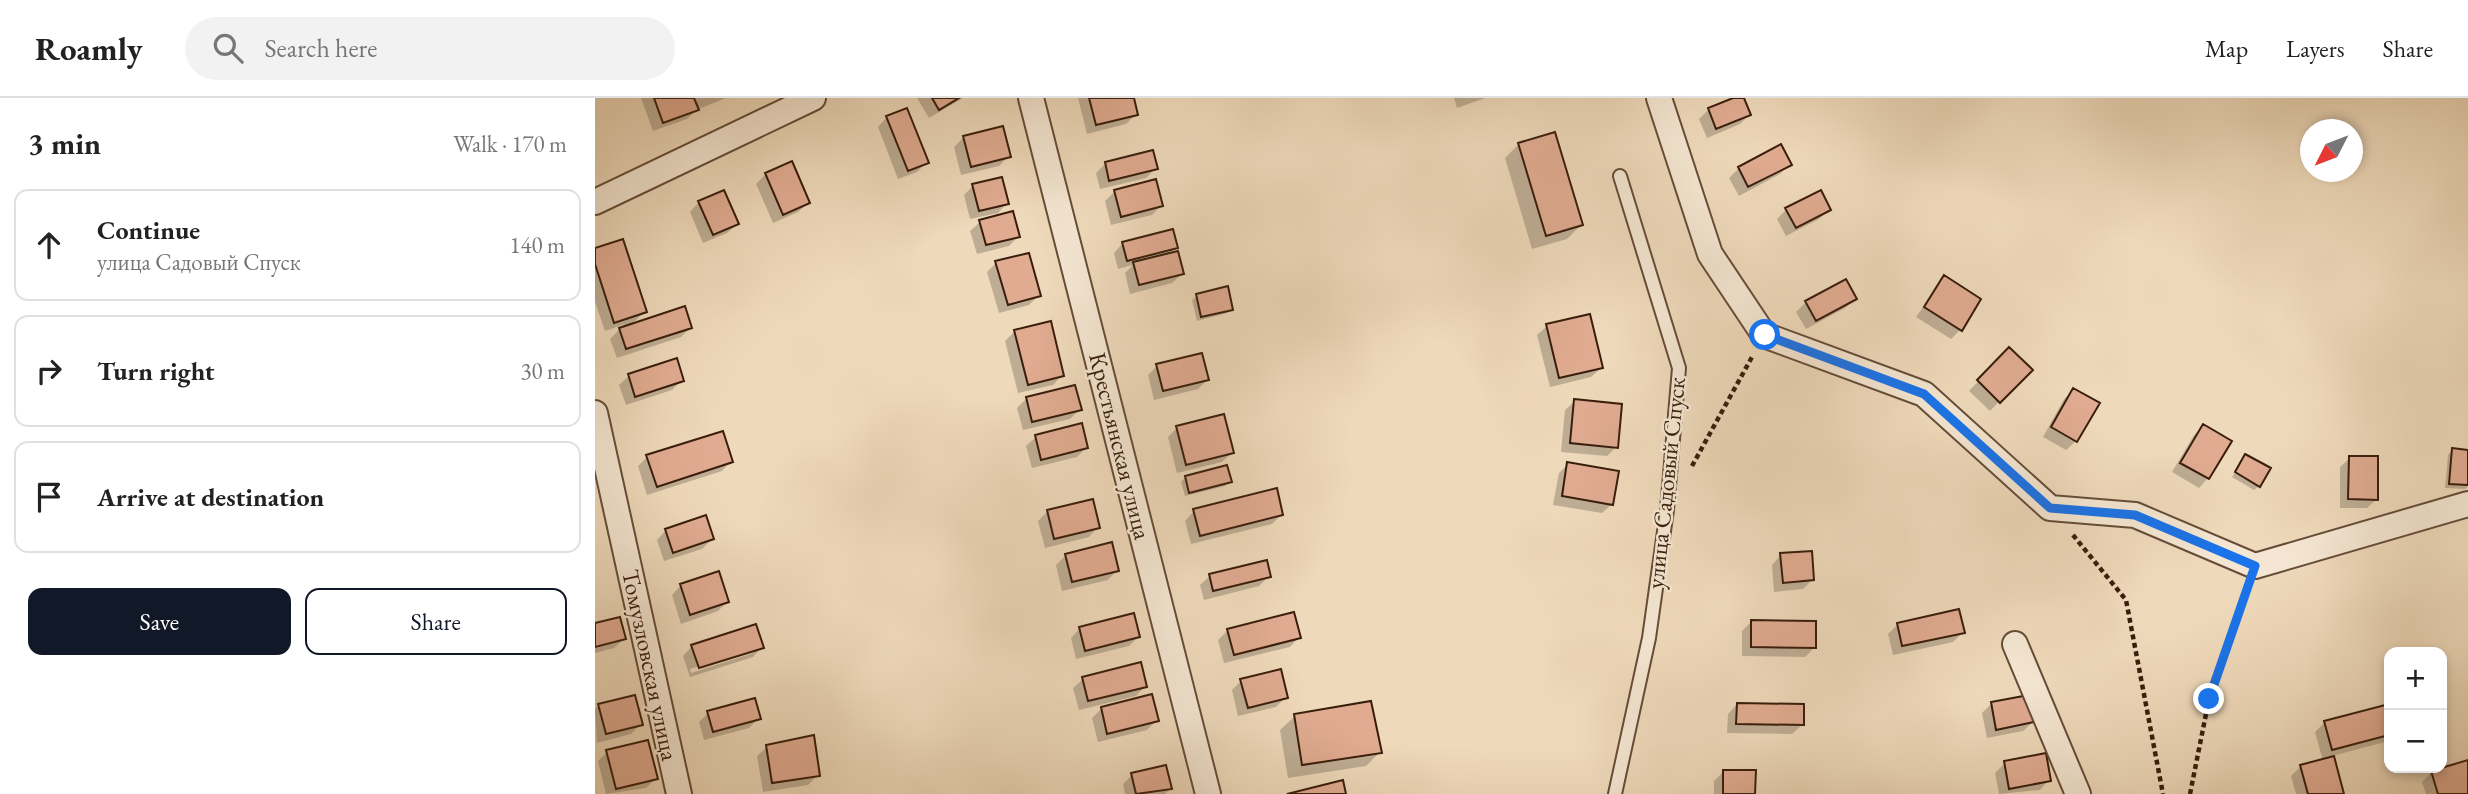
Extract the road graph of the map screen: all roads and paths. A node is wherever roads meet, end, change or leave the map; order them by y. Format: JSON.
{"nodes":[{"id":1,"x":813,"y":98,"type":"edge"},
{"id":2,"x":1031,"y":98,"type":"edge"},
{"id":3,"x":1659,"y":98,"type":"edge"},
{"id":4,"x":1620,"y":176,"type":"dead end"},
{"id":5,"x":595,"y":202,"type":"edge"},
{"id":6,"x":1765,"y":335,"type":"junction"},
{"id":7,"x":595,"y":413,"type":"edge"},
{"id":8,"x":2468,"y":504,"type":"edge"},
{"id":9,"x":2050,"y":508,"type":"junction"},
{"id":10,"x":1667,"y":510,"type":"junction"},
{"id":11,"x":2255,"y":566,"type":"junction"},
{"id":12,"x":2015,"y":645,"type":"dead end"},
{"id":13,"x":679,"y":794,"type":"edge"},
{"id":14,"x":1208,"y":794,"type":"edge"},
{"id":15,"x":1615,"y":794,"type":"edge"},
{"id":16,"x":2078,"y":794,"type":"edge"},
{"id":17,"x":2163,"y":794,"type":"edge"},
{"id":18,"x":2190,"y":794,"type":"edge"}],
"edges":[{"from":1,"to":5,"type":"street"},
{"from":2,"to":14,"type":"street","name":"Крестьянская улица"},
{"from":3,"to":6,"type":"street"},
{"from":4,"to":10,"type":"lane","name":"улица Садовый Спуск"},
{"from":6,"to":9,"type":"street"},
{"from":6,"to":10,"type":"path"},
{"from":7,"to":13,"type":"street","name":"Томузловская улица"},
{"from":8,"to":11,"type":"street"},
{"from":9,"to":11,"type":"street"},
{"from":9,"to":17,"type":"path"},
{"from":10,"to":15,"type":"lane","name":"улица Садовый Спуск"},
{"from":11,"to":18,"type":"path"},
{"from":12,"to":16,"type":"street"}]}
